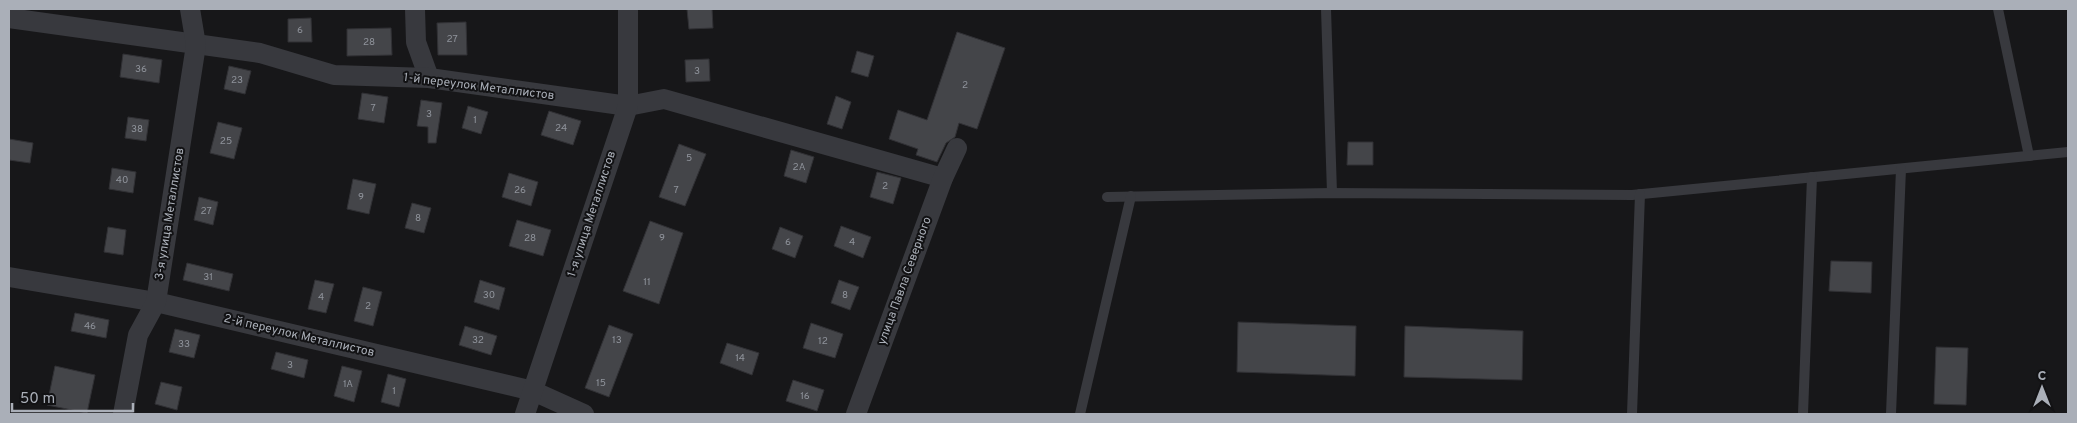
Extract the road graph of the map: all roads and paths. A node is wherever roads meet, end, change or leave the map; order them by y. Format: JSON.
{"nodes":[{"id":1,"x":190,"y":9,"type":"edge"},
{"id":2,"x":415,"y":9,"type":"edge"},
{"id":3,"x":628,"y":9,"type":"edge"},
{"id":4,"x":1326,"y":9,"type":"edge"},
{"id":5,"x":1998,"y":9,"type":"edge"},
{"id":6,"x":9,"y":18,"type":"edge"},
{"id":7,"x":196,"y":45,"type":"junction"},
{"id":8,"x":429,"y":78,"type":"junction"},
{"id":9,"x":628,"y":106,"type":"junction"},
{"id":10,"x":957,"y":148,"type":"dead end"},
{"id":11,"x":2068,"y":152,"type":"edge"},
{"id":12,"x":2029,"y":156,"type":"junction"},
{"id":13,"x":1901,"y":169,"type":"junction"},
{"id":14,"x":1812,"y":177,"type":"junction"},
{"id":15,"x":943,"y":178,"type":"junction"},
{"id":16,"x":1332,"y":193,"type":"junction"},
{"id":17,"x":1640,"y":194,"type":"junction"},
{"id":18,"x":1131,"y":196,"type":"junction"},
{"id":19,"x":1107,"y":197,"type":"dead end"},
{"id":20,"x":9,"y":277,"type":"edge"},
{"id":21,"x":156,"y":302,"type":"junction"},
{"id":22,"x":533,"y":391,"type":"junction"},
{"id":23,"x":123,"y":414,"type":"edge"},
{"id":24,"x":525,"y":414,"type":"edge"},
{"id":25,"x":584,"y":414,"type":"edge"},
{"id":26,"x":856,"y":414,"type":"edge"},
{"id":27,"x":1080,"y":414,"type":"edge"},
{"id":28,"x":1632,"y":414,"type":"edge"},
{"id":29,"x":1803,"y":414,"type":"edge"},
{"id":30,"x":1891,"y":414,"type":"edge"}],
"edges":[{"from":1,"to":7,"type":"street","name":"3-я улица Металлистов"},
{"from":2,"to":8,"type":"street"},
{"from":3,"to":9,"type":"street","name":"1-я улица Металлистов"},
{"from":4,"to":16,"type":"lane"},
{"from":5,"to":12,"type":"lane"},
{"from":6,"to":7,"type":"street","name":"1-й переулок Металлистов"},
{"from":7,"to":8,"type":"street","name":"1-й переулок Металлистов"},
{"from":7,"to":21,"type":"street","name":"3-я улица Металлистов"},
{"from":8,"to":9,"type":"street","name":"1-й переулок Металлистов"},
{"from":9,"to":15,"type":"street","name":"1-й переулок Металлистов"},
{"from":9,"to":22,"type":"street","name":"1-я улица Металлистов"},
{"from":10,"to":15,"type":"street","name":"улица Павла Северного"},
{"from":11,"to":12,"type":"lane"},
{"from":12,"to":13,"type":"lane"},
{"from":13,"to":14,"type":"lane"},
{"from":13,"to":30,"type":"lane"},
{"from":14,"to":17,"type":"lane"},
{"from":14,"to":29,"type":"lane"},
{"from":15,"to":26,"type":"street","name":"улица Павла Северного"},
{"from":16,"to":17,"type":"lane"},
{"from":16,"to":18,"type":"lane"},
{"from":17,"to":28,"type":"lane"},
{"from":18,"to":19,"type":"lane"},
{"from":18,"to":27,"type":"lane"},
{"from":20,"to":21,"type":"street","name":"2-й переулок Металлистов"},
{"from":21,"to":22,"type":"street","name":"2-й переулок Металлистов"},
{"from":21,"to":23,"type":"street","name":"3-я улица Металлистов"},
{"from":22,"to":24,"type":"street","name":"1-я улица Металлистов"},
{"from":22,"to":25,"type":"street","name":"2-й переулок Металлистов"}]}
